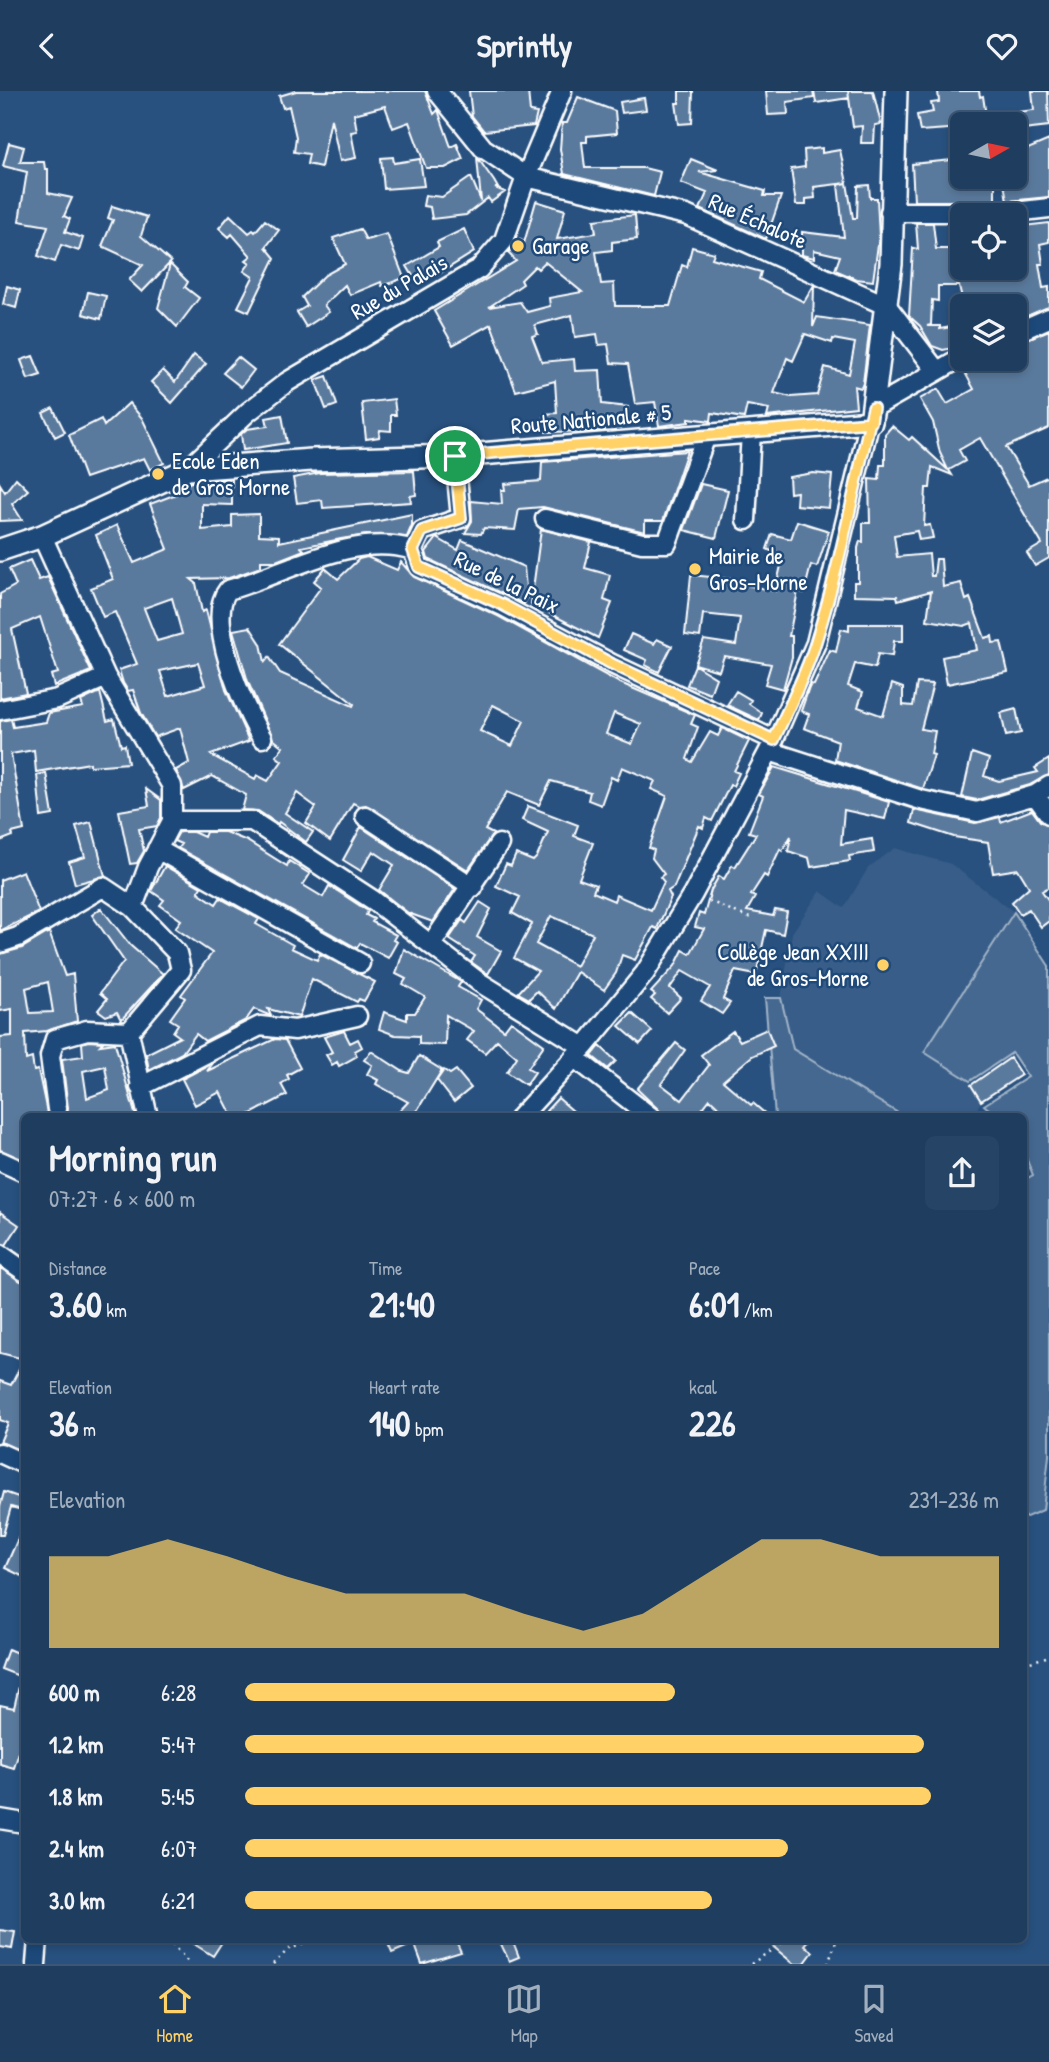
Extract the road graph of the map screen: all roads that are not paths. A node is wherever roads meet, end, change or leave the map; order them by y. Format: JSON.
{"nodes":[{"id":1,"x":438,"y":91,"type":"edge"},
{"id":2,"x":562,"y":91,"type":"edge"},
{"id":3,"x":896,"y":91,"type":"edge"},
{"id":4,"x":526,"y":177,"type":"junction"},
{"id":5,"x":1049,"y":208,"type":"edge"},
{"id":6,"x":890,"y":212,"type":"junction"},
{"id":7,"x":887,"y":306,"type":"junction"},
{"id":8,"x":1049,"y":318,"type":"edge"},
{"id":9,"x":1027,"y":328,"type":"edge"},
{"id":10,"x":950,"y":363,"type":"edge"},
{"id":11,"x":936,"y":370,"type":"junction"},
{"id":12,"x":873,"y":408,"type":"junction"},
{"id":13,"x":751,"y":432,"type":"junction"},
{"id":14,"x":706,"y":436,"type":"junction"},
{"id":15,"x":455,"y":456,"type":"junction"},
{"id":16,"x":188,"y":470,"type":"junction"},
{"id":17,"x":545,"y":519,"type":"dead end"},
{"id":18,"x":746,"y":520,"type":"dead end"},
{"id":19,"x":42,"y":536,"type":"junction"},
{"id":20,"x":0,"y":550,"type":"edge"},
{"id":21,"x":413,"y":550,"type":"junction"},
{"id":22,"x":106,"y":677,"type":"junction"},
{"id":23,"x":0,"y":710,"type":"edge"},
{"id":24,"x":262,"y":739,"type":"dead end"},
{"id":25,"x":771,"y":745,"type":"junction"},
{"id":26,"x":1042,"y":790,"type":"edge"},
{"id":27,"x":1049,"y":814,"type":"edge"},
{"id":28,"x":365,"y":816,"type":"dead end"},
{"id":29,"x":172,"y":821,"type":"junction"},
{"id":30,"x":499,"y":844,"type":"dead end"},
{"id":31,"x":157,"y":849,"type":"junction"},
{"id":32,"x":472,"y":887,"type":"junction"},
{"id":33,"x":133,"y":907,"type":"junction"},
{"id":34,"x":0,"y":943,"type":"edge"},
{"id":35,"x":431,"y":945,"type":"junction"},
{"id":36,"x":360,"y":963,"type":"dead end"},
{"id":37,"x":357,"y":1016,"type":"dead end"},
{"id":38,"x":129,"y":1033,"type":"junction"},
{"id":39,"x":579,"y":1052,"type":"junction"},
{"id":40,"x":140,"y":1087,"type":"junction"},
{"id":41,"x":57,"y":1109,"type":"dead end"},
{"id":42,"x":147,"y":1113,"type":"edge"},
{"id":43,"x":524,"y":1113,"type":"edge"},
{"id":44,"x":647,"y":1113,"type":"edge"},
{"id":45,"x":0,"y":1161,"type":"edge"},
{"id":46,"x":21,"y":1171,"type":"edge"},
{"id":47,"x":0,"y":1254,"type":"edge"},
{"id":48,"x":21,"y":1269,"type":"edge"},
{"id":49,"x":0,"y":1453,"type":"edge"},
{"id":50,"x":21,"y":1463,"type":"edge"},
{"id":51,"x":0,"y":1819,"type":"edge"},
{"id":52,"x":21,"y":1822,"type":"edge"},
{"id":53,"x":38,"y":1943,"type":"edge"},
{"id":54,"x":36,"y":1964,"type":"edge"}],
"edges":[{"from":1,"to":4,"type":"street"},
{"from":2,"to":4,"type":"street","name":"Rue du Palais"},
{"from":3,"to":6,"type":"main road"},
{"from":4,"to":7,"type":"street","name":"Rue Échalote"},
{"from":4,"to":16,"type":"street","name":"Rue du Palais"},
{"from":5,"to":6,"type":"street"},
{"from":6,"to":7,"type":"main road"},
{"from":7,"to":11,"type":"street","name":"Rue Échalote"},
{"from":7,"to":12,"type":"main road"},
{"from":8,"to":9,"type":"street"},
{"from":10,"to":11,"type":"street"},
{"from":11,"to":12,"type":"street"},
{"from":12,"to":13,"type":"main road","name":"Route Nationale # 5"},
{"from":12,"to":25,"type":"street"},
{"from":13,"to":14,"type":"main road","name":"Route Nationale # 5"},
{"from":13,"to":18,"type":"street"},
{"from":14,"to":15,"type":"main road","name":"Route Nationale # 5"},
{"from":14,"to":17,"type":"street"},
{"from":15,"to":16,"type":"main road","name":"Route Nationale # 5"},
{"from":15,"to":21,"type":"street"},
{"from":16,"to":19,"type":"main road","name":"Route Nationale # 5"},
{"from":19,"to":20,"type":"main road","name":"Route Nationale # 5"},
{"from":19,"to":22,"type":"street"},
{"from":21,"to":24,"type":"street"},
{"from":21,"to":25,"type":"street","name":"Rue de la Paix"},
{"from":22,"to":23,"type":"street"},
{"from":22,"to":29,"type":"street"},
{"from":25,"to":26,"type":"street","name":"Rue de la Paix"},
{"from":25,"to":39,"type":"street"},
{"from":26,"to":27,"type":"street"},
{"from":28,"to":32,"type":"street"},
{"from":29,"to":31,"type":"street"},
{"from":29,"to":35,"type":"street"},
{"from":30,"to":32,"type":"street"},
{"from":31,"to":33,"type":"street"},
{"from":31,"to":36,"type":"street"},
{"from":32,"to":35,"type":"street"},
{"from":33,"to":34,"type":"street"},
{"from":33,"to":38,"type":"street"},
{"from":35,"to":39,"type":"street"},
{"from":37,"to":40,"type":"street"},
{"from":38,"to":40,"type":"street"},
{"from":38,"to":41,"type":"street"},
{"from":39,"to":43,"type":"street"},
{"from":39,"to":44,"type":"street"},
{"from":40,"to":42,"type":"street"},
{"from":45,"to":46,"type":"street"},
{"from":47,"to":48,"type":"street"},
{"from":49,"to":50,"type":"street"},
{"from":51,"to":52,"type":"street"},
{"from":53,"to":54,"type":"street"}]}
